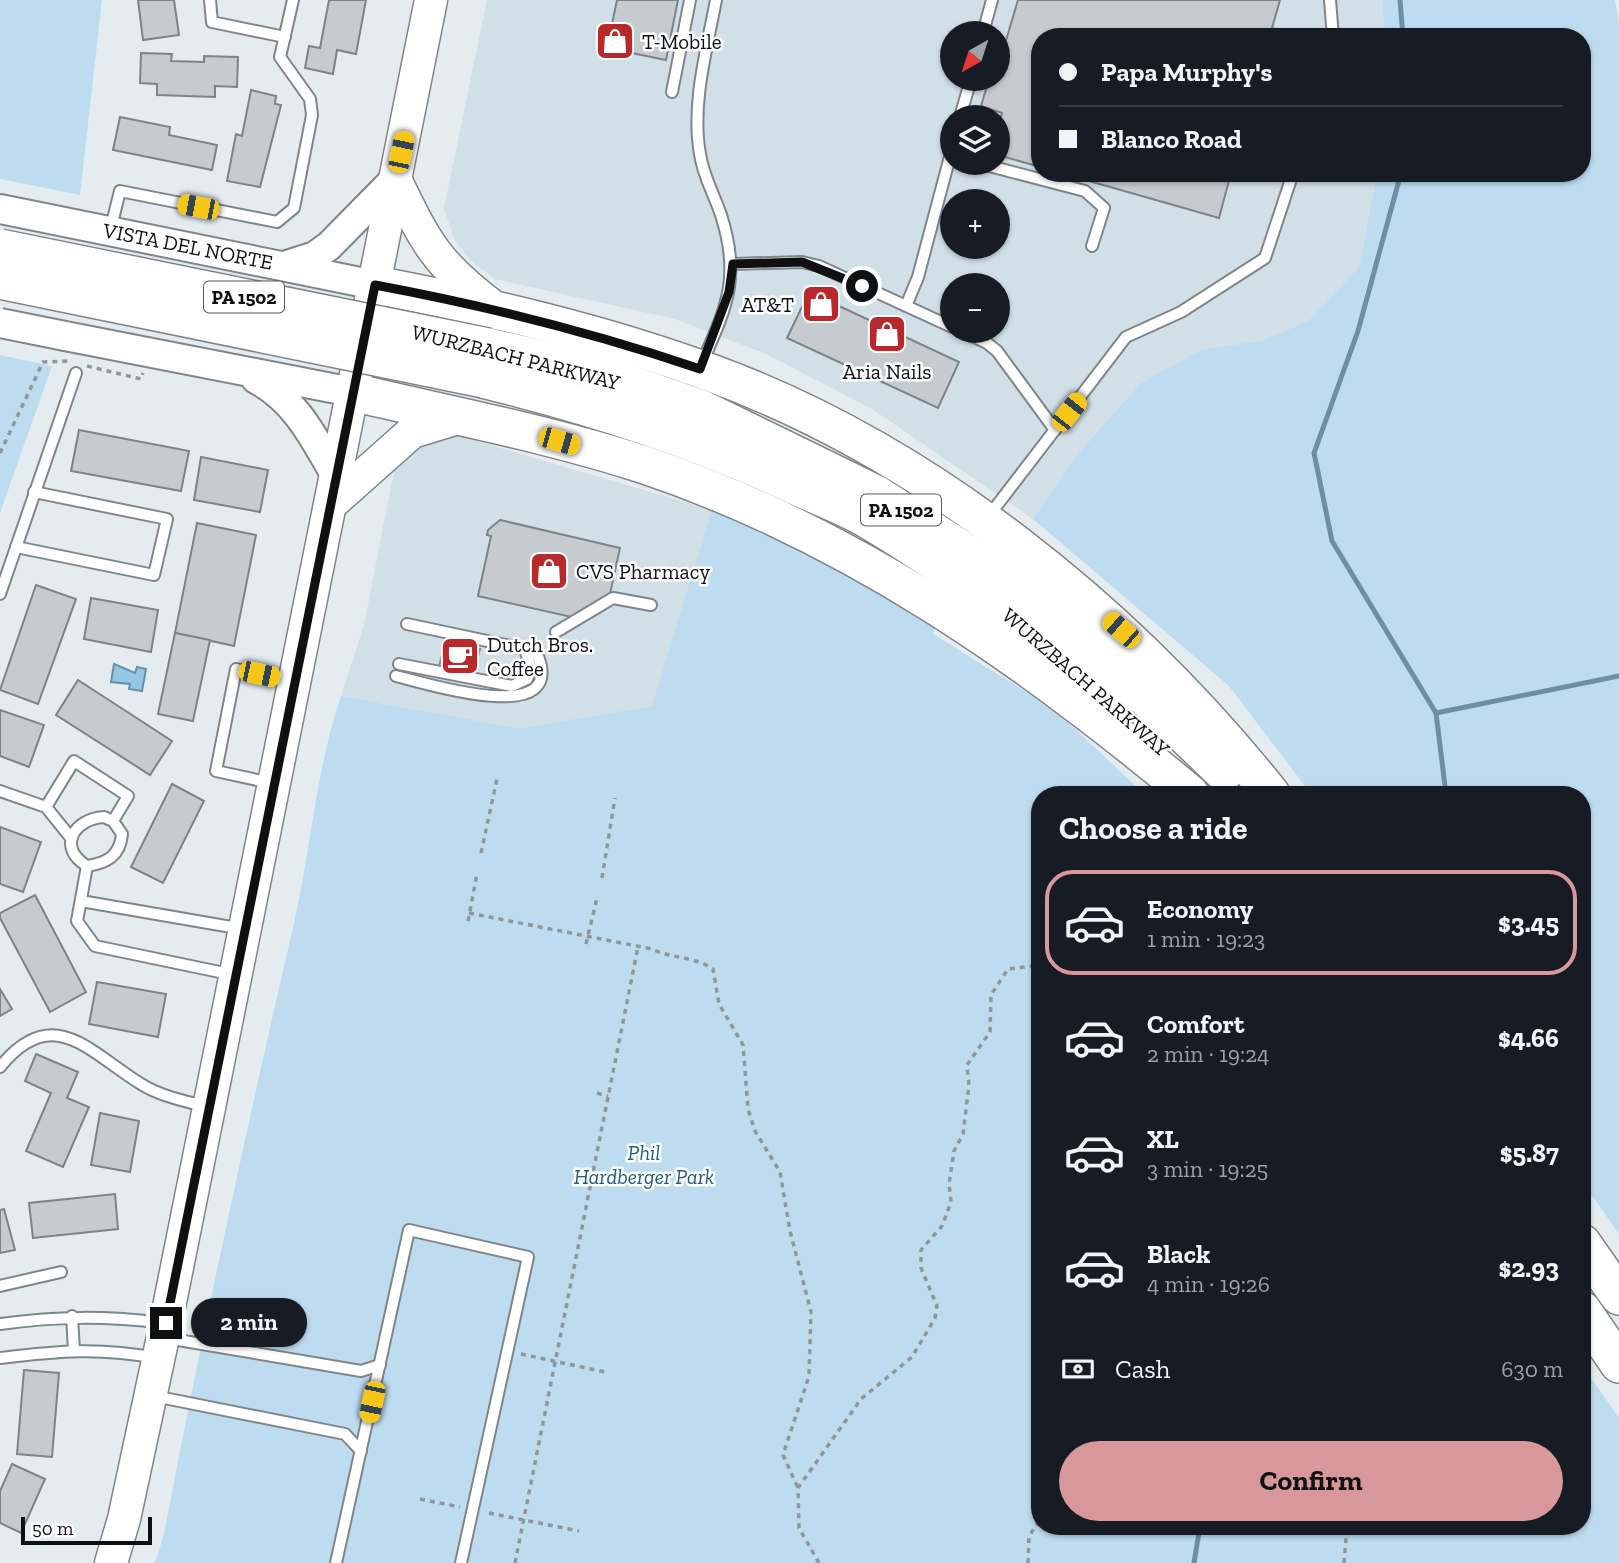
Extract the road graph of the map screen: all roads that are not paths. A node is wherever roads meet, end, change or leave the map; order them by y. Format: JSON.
{"nodes":[{"id":1,"x":210,"y":0,"type":"edge"},
{"id":2,"x":293,"y":0,"type":"edge"},
{"id":3,"x":431,"y":0,"type":"edge"},
{"id":4,"x":690,"y":0,"type":"edge"},
{"id":5,"x":716,"y":0,"type":"edge"},
{"id":6,"x":992,"y":0,"type":"edge"},
{"id":7,"x":1330,"y":0,"type":"edge"},
{"id":8,"x":986,"y":21,"type":"edge"},
{"id":9,"x":1332,"y":28,"type":"edge"},
{"id":10,"x":285,"y":37,"type":"junction"},
{"id":11,"x":672,"y":92,"type":"dead end"},
{"id":12,"x":1010,"y":171,"type":"edge"},
{"id":13,"x":945,"y":175,"type":"edge"},
{"id":14,"x":1031,"y":177,"type":"edge"},
{"id":15,"x":395,"y":178,"type":"junction"},
{"id":16,"x":1051,"y":182,"type":"edge"},
{"id":17,"x":1290,"y":182,"type":"edge"},
{"id":18,"x":0,"y":209,"type":"edge"},
{"id":19,"x":110,"y":231,"type":"junction"},
{"id":20,"x":1092,"y":246,"type":"dead end"},
{"id":21,"x":0,"y":248,"type":"edge"},
{"id":22,"x":277,"y":263,"type":"junction"},
{"id":23,"x":733,"y":264,"type":"junction"},
{"id":24,"x":0,"y":280,"type":"edge"},
{"id":25,"x":375,"y":285,"type":"junction"},
{"id":26,"x":484,"y":306,"type":"junction"},
{"id":27,"x":906,"y":306,"type":"junction"},
{"id":28,"x":940,"y":322,"type":"edge"},
{"id":29,"x":0,"y":323,"type":"edge"},
{"id":30,"x":983,"y":343,"type":"edge"},
{"id":31,"x":485,"y":363,"type":"junction"},
{"id":32,"x":700,"y":369,"type":"junction"},
{"id":33,"x":244,"y":372,"type":"junction"},
{"id":34,"x":76,"y":373,"type":"dead end"},
{"id":35,"x":352,"y":392,"type":"junction"},
{"id":36,"x":461,"y":417,"type":"junction"},
{"id":37,"x":1055,"y":430,"type":"junction"},
{"id":38,"x":333,"y":490,"type":"junction"},
{"id":39,"x":34,"y":492,"type":"junction"},
{"id":40,"x":984,"y":522,"type":"junction"},
{"id":41,"x":16,"y":547,"type":"junction"},
{"id":42,"x":0,"y":594,"type":"edge"},
{"id":43,"x":651,"y":604,"type":"dead end"},
{"id":44,"x":407,"y":624,"type":"dead end"},
{"id":45,"x":556,"y":632,"type":"dead end"},
{"id":46,"x":525,"y":649,"type":"junction"},
{"id":47,"x":399,"y":664,"type":"dead end"},
{"id":48,"x":396,"y":676,"type":"dead end"},
{"id":49,"x":295,"y":681,"type":"junction"},
{"id":50,"x":274,"y":784,"type":"junction"},
{"id":51,"x":1180,"y":786,"type":"edge"},
{"id":52,"x":1202,"y":786,"type":"edge"},
{"id":53,"x":1236,"y":786,"type":"edge"},
{"id":54,"x":1264,"y":786,"type":"edge"},
{"id":55,"x":0,"y":791,"type":"edge"},
{"id":56,"x":46,"y":807,"type":"junction"},
{"id":57,"x":113,"y":821,"type":"junction"},
{"id":58,"x":71,"y":838,"type":"junction"},
{"id":59,"x":87,"y":866,"type":"junction"},
{"id":60,"x":81,"y":901,"type":"junction"},
{"id":61,"x":246,"y":930,"type":"junction"},
{"id":62,"x":236,"y":976,"type":"junction"},
{"id":63,"x":0,"y":1067,"type":"edge"},
{"id":64,"x":209,"y":1108,"type":"junction"},
{"id":65,"x":1591,"y":1256,"type":"edge"},
{"id":66,"x":61,"y":1272,"type":"dead end"},
{"id":67,"x":0,"y":1286,"type":"edge"},
{"id":68,"x":1619,"y":1296,"type":"edge"},
{"id":69,"x":72,"y":1316,"type":"junction"},
{"id":70,"x":1591,"y":1323,"type":"edge"},
{"id":71,"x":0,"y":1324,"type":"edge"},
{"id":72,"x":163,"y":1339,"type":"junction"},
{"id":73,"x":74,"y":1351,"type":"junction"},
{"id":74,"x":0,"y":1358,"type":"edge"},
{"id":75,"x":380,"y":1364,"type":"junction"},
{"id":76,"x":1619,"y":1364,"type":"edge"},
{"id":77,"x":151,"y":1395,"type":"junction"},
{"id":78,"x":361,"y":1451,"type":"junction"},
{"id":79,"x":111,"y":1563,"type":"edge"},
{"id":80,"x":336,"y":1563,"type":"edge"},
{"id":81,"x":461,"y":1563,"type":"edge"}],
"edges":[{"from":1,"to":10,"type":"lane"},
{"from":2,"to":10,"type":"lane"},
{"from":3,"to":15,"type":"main road"},
{"from":4,"to":11,"type":"lane"},
{"from":5,"to":23,"type":"lane"},
{"from":6,"to":8,"type":"lane"},
{"from":7,"to":9,"type":"lane"},
{"from":10,"to":19,"type":"lane"},
{"from":12,"to":14,"type":"lane"},
{"from":13,"to":27,"type":"lane"},
{"from":15,"to":22,"type":"street"},
{"from":15,"to":25,"type":"main road"},
{"from":15,"to":26,"type":"main road"},
{"from":16,"to":20,"type":"lane"},
{"from":17,"to":37,"type":"lane"},
{"from":18,"to":19,"type":"street","name":"VISTA DEL NORTE"},
{"from":19,"to":22,"type":"street","name":"VISTA DEL NORTE"},
{"from":21,"to":31,"type":"highway","name":"WURZBACH PARKWAY","number":"PA 1502","bridge":true},
{"from":22,"to":25,"type":"street","name":"VISTA DEL NORTE"},
{"from":22,"to":33,"type":"street"},
{"from":23,"to":27,"type":"lane"},
{"from":23,"to":32,"type":"lane"},
{"from":24,"to":31,"type":"highway","name":"WURZBACH PARKWAY","number":"PA 1502","bridge":true},
{"from":25,"to":26,"type":"highway"},
{"from":25,"to":35,"type":"main road"},
{"from":26,"to":32,"type":"highway"},
{"from":26,"to":36,"type":"highway"},
{"from":27,"to":28,"type":"lane"},
{"from":29,"to":33,"type":"street","bridge":true},
{"from":30,"to":37,"type":"lane"},
{"from":31,"to":52,"type":"highway","name":"WURZBACH PARKWAY","number":"PA 1502"},
{"from":31,"to":53,"type":"highway","name":"WURZBACH PARKWAY","number":"PA 1502"},
{"from":32,"to":40,"type":"highway"},
{"from":33,"to":35,"type":"street"},
{"from":33,"to":38,"type":"street"},
{"from":34,"to":39,"type":"lane"},
{"from":35,"to":36,"type":"highway"},
{"from":35,"to":38,"type":"main road"},
{"from":36,"to":38,"type":"main road"},
{"from":36,"to":51,"type":"highway"},
{"from":37,"to":40,"type":"lane"},
{"from":38,"to":49,"type":"main road"},
{"from":39,"to":41,"type":"lane"},
{"from":39,"to":41,"type":"lane"},
{"from":40,"to":54,"type":"highway"},
{"from":41,"to":42,"type":"lane"},
{"from":43,"to":45,"type":"lane"},
{"from":44,"to":46,"type":"lane"},
{"from":46,"to":47,"type":"lane"},
{"from":46,"to":48,"type":"lane"},
{"from":49,"to":50,"type":"main road"},
{"from":49,"to":50,"type":"lane"},
{"from":50,"to":61,"type":"main road"},
{"from":55,"to":56,"type":"lane"},
{"from":56,"to":57,"type":"lane"},
{"from":56,"to":58,"type":"lane"},
{"from":57,"to":58,"type":"lane"},
{"from":57,"to":59,"type":"lane"},
{"from":58,"to":59,"type":"lane"},
{"from":59,"to":60,"type":"lane"},
{"from":60,"to":61,"type":"lane"},
{"from":60,"to":62,"type":"lane"},
{"from":61,"to":62,"type":"main road"},
{"from":62,"to":64,"type":"main road"},
{"from":63,"to":64,"type":"lane"},
{"from":64,"to":72,"type":"main road"},
{"from":65,"to":68,"type":"highway"},
{"from":66,"to":67,"type":"lane"},
{"from":69,"to":71,"type":"lane"},
{"from":69,"to":72,"type":"lane"},
{"from":69,"to":73,"type":"lane"},
{"from":70,"to":76,"type":"highway"},
{"from":72,"to":73,"type":"lane"},
{"from":72,"to":75,"type":"lane"},
{"from":72,"to":77,"type":"main road"},
{"from":73,"to":74,"type":"lane"},
{"from":75,"to":78,"type":"lane"},
{"from":75,"to":81,"type":"lane"},
{"from":77,"to":78,"type":"lane"},
{"from":77,"to":79,"type":"main road"},
{"from":78,"to":80,"type":"lane"}]}
